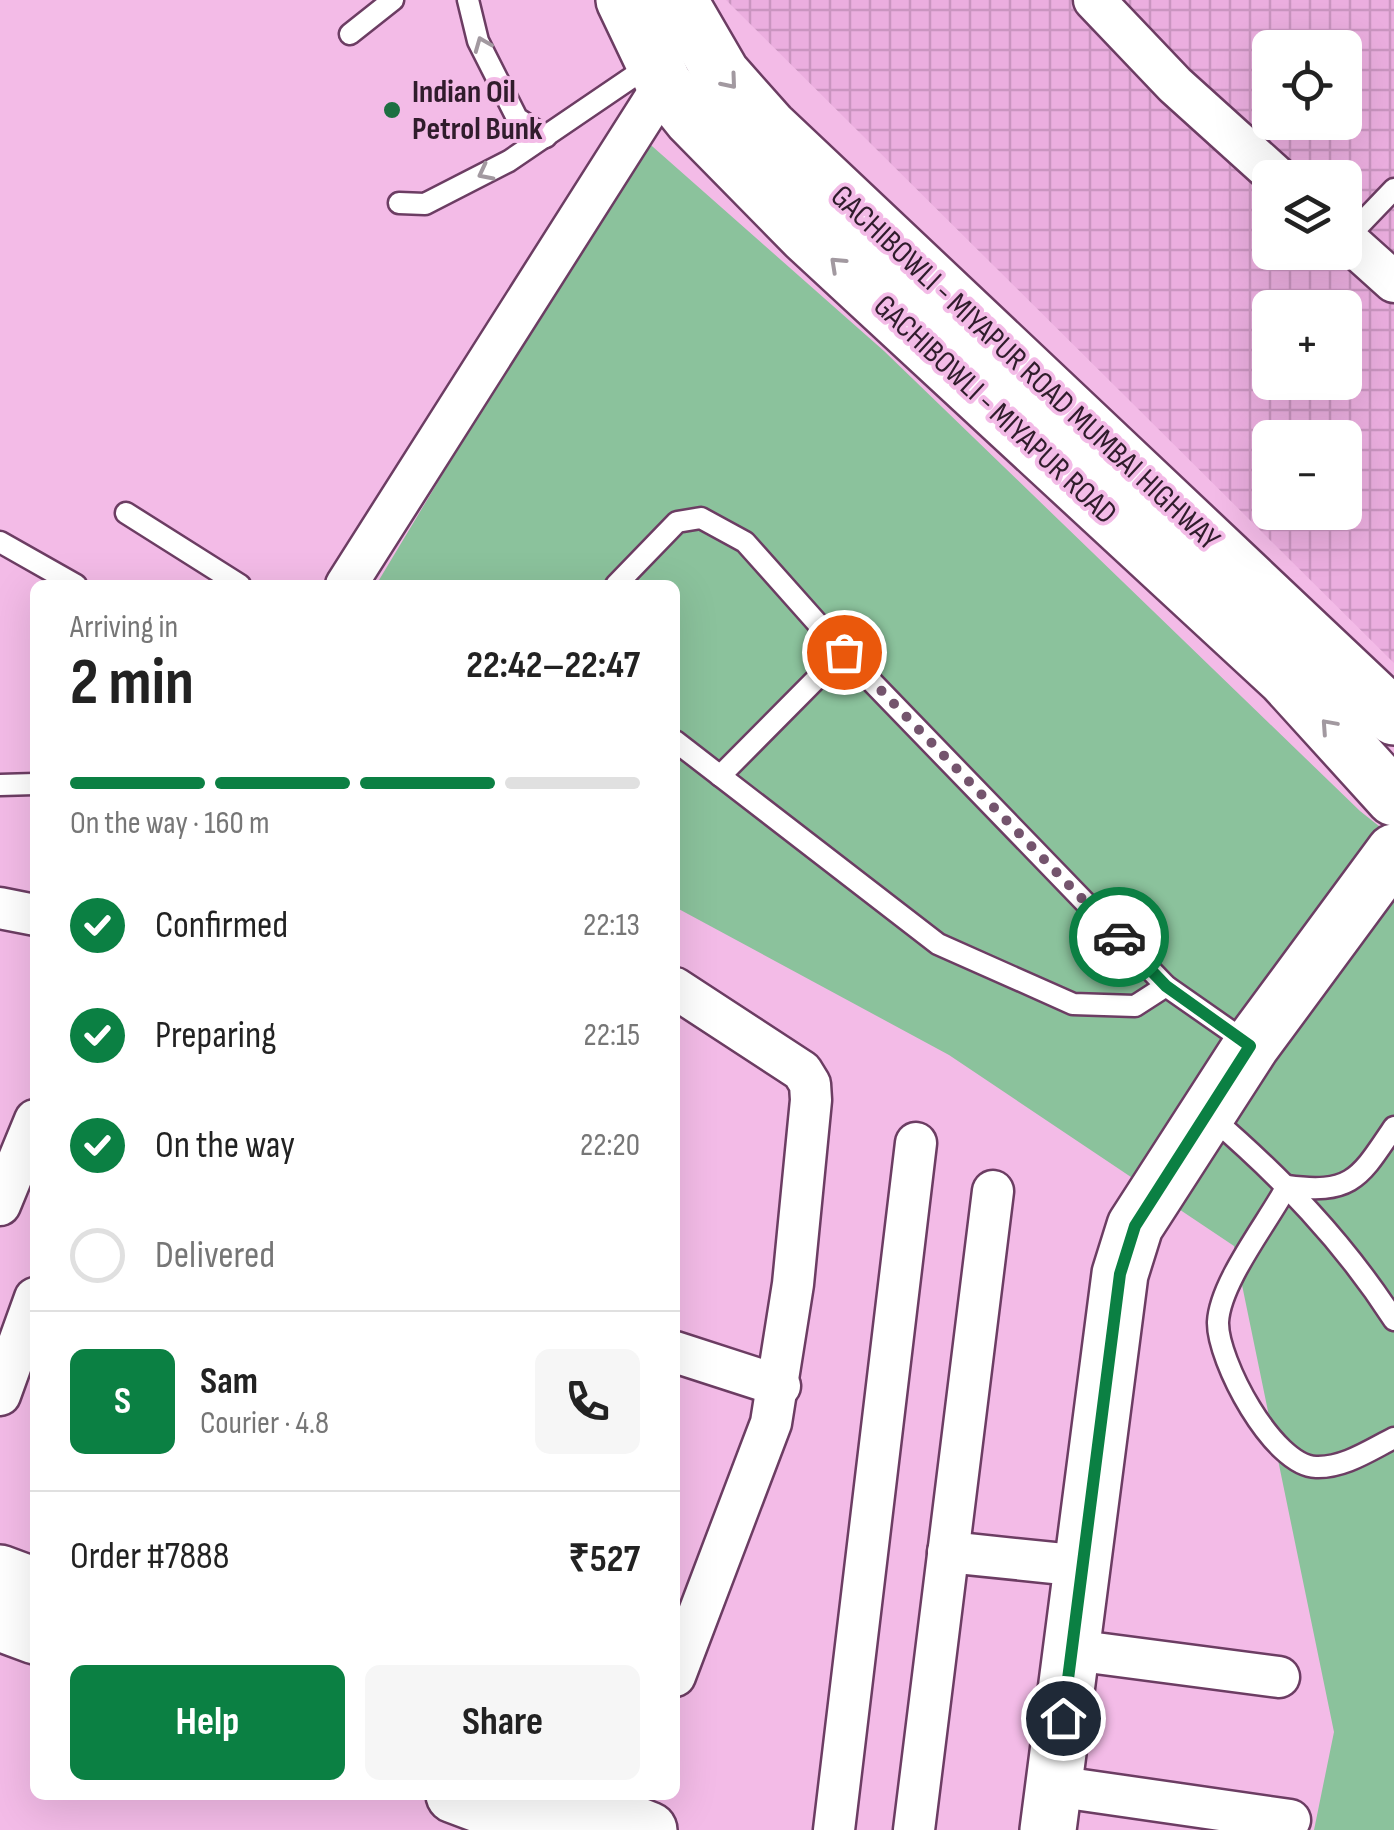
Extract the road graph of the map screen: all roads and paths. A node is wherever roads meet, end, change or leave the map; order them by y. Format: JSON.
{"nodes":[{"id":1,"x":393,"y":0,"type":"edge"},
{"id":2,"x":468,"y":0,"type":"edge"},
{"id":3,"x":624,"y":0,"type":"edge"},
{"id":4,"x":679,"y":0,"type":"edge"},
{"id":5,"x":1094,"y":0,"type":"edge"},
{"id":6,"x":350,"y":34,"type":"dead end"},
{"id":7,"x":659,"y":73,"type":"junction"},
{"id":8,"x":546,"y":137,"type":"junction"},
{"id":9,"x":1258,"y":160,"type":"edge"},
{"id":10,"x":1394,"y":189,"type":"edge"},
{"id":11,"x":399,"y":202,"type":"dead end"},
{"id":12,"x":1362,"y":222,"type":"edge"},
{"id":13,"x":1362,"y":253,"type":"edge"},
{"id":14,"x":1394,"y":282,"type":"edge"},
{"id":15,"x":126,"y":513,"type":"dead end"},
{"id":16,"x":0,"y":542,"type":"edge"},
{"id":17,"x":67,"y":580,"type":"edge"},
{"id":18,"x":232,"y":580,"type":"edge"},
{"id":19,"x":349,"y":580,"type":"edge"},
{"id":20,"x":621,"y":580,"type":"edge"},
{"id":21,"x":1240,"y":604,"type":"junction"},
{"id":22,"x":844,"y":652,"type":"junction"},
{"id":23,"x":1394,"y":717,"type":"edge"},
{"id":24,"x":680,"y":746,"type":"edge"},
{"id":25,"x":720,"y":776,"type":"junction"},
{"id":26,"x":30,"y":784,"type":"edge"},
{"id":27,"x":0,"y":785,"type":"edge"},
{"id":28,"x":1394,"y":798,"type":"edge"},
{"id":29,"x":1394,"y":852,"type":"edge"},
{"id":30,"x":0,"y":908,"type":"edge"},
{"id":31,"x":30,"y":914,"type":"edge"},
{"id":32,"x":1166,"y":986,"type":"junction"},
{"id":33,"x":680,"y":991,"type":"edge"},
{"id":34,"x":1250,"y":1046,"type":"junction"},
{"id":35,"x":1208,"y":1114,"type":"junction"},
{"id":36,"x":1394,"y":1127,"type":"edge"},
{"id":37,"x":30,"y":1132,"type":"edge"},
{"id":38,"x":916,"y":1143,"type":"dead end"},
{"id":39,"x":1287,"y":1186,"type":"junction"},
{"id":40,"x":992,"y":1191,"type":"dead end"},
{"id":41,"x":0,"y":1205,"type":"edge"},
{"id":42,"x":30,"y":1312,"type":"edge"},
{"id":43,"x":1394,"y":1320,"type":"edge"},
{"id":44,"x":680,"y":1354,"type":"edge"},
{"id":45,"x":780,"y":1386,"type":"junction"},
{"id":46,"x":0,"y":1395,"type":"edge"},
{"id":47,"x":1394,"y":1438,"type":"edge"},
{"id":48,"x":948,"y":1552,"type":"junction"},
{"id":49,"x":1084,"y":1566,"type":"junction"},
{"id":50,"x":0,"y":1573,"type":"edge"},
{"id":51,"x":30,"y":1584,"type":"edge"},
{"id":52,"x":0,"y":1623,"type":"edge"},
{"id":53,"x":30,"y":1634,"type":"edge"},
{"id":54,"x":1073,"y":1650,"type":"junction"},
{"id":55,"x":680,"y":1663,"type":"edge"},
{"id":56,"x":1279,"y":1678,"type":"dead end"},
{"id":57,"x":467,"y":1800,"type":"edge"},
{"id":58,"x":580,"y":1800,"type":"edge"},
{"id":59,"x":1051,"y":1808,"type":"edge"},
{"id":60,"x":636,"y":1815,"type":"edge"},
{"id":61,"x":1195,"y":1818,"type":"edge"},
{"id":62,"x":1290,"y":1820,"type":"dead end"},
{"id":63,"x":548,"y":1830,"type":"edge"},
{"id":64,"x":834,"y":1830,"type":"edge"},
{"id":65,"x":914,"y":1830,"type":"edge"}],
"edges":[{"from":1,"to":6,"type":"lane"},
{"from":8,"to":2,"type":"lane","one_way":true},
{"from":3,"to":7,"type":"main road","name":"GACHIBOWLI - MIYAPUR ROAD"},
{"from":4,"to":21,"type":"main road","name":"GACHIBOWLI - MIYAPUR ROAD MUMBAI HIGHWAY","one_way":true},
{"from":5,"to":9,"type":"street"},
{"from":7,"to":8,"type":"lane"},
{"from":7,"to":19,"type":"street"},
{"from":21,"to":7,"type":"main road","name":"GACHIBOWLI - MIYAPUR ROAD","one_way":true},
{"from":8,"to":11,"type":"lane","one_way":true},
{"from":10,"to":12,"type":"lane"},
{"from":13,"to":14,"type":"street"},
{"from":15,"to":18,"type":"lane"},
{"from":16,"to":17,"type":"lane"},
{"from":20,"to":22,"type":"lane"},
{"from":21,"to":23,"type":"main road","name":"GACHIBOWLI - MIYAPUR ROAD MUMBAI HIGHWAY"},
{"from":28,"to":21,"type":"main road","name":"GACHIBOWLI - MIYAPUR ROAD","one_way":true},
{"from":22,"to":25,"type":"lane"},
{"from":22,"to":32,"type":"lane"},
{"from":24,"to":25,"type":"lane"},
{"from":25,"to":32,"type":"lane"},
{"from":26,"to":27,"type":"lane"},
{"from":29,"to":34,"type":"main road"},
{"from":30,"to":31,"type":"street"},
{"from":32,"to":34,"type":"lane"},
{"from":33,"to":45,"type":"street"},
{"from":34,"to":35,"type":"main road"},
{"from":35,"to":39,"type":"lane"},
{"from":35,"to":49,"type":"main road"},
{"from":36,"to":39,"type":"lane"},
{"from":37,"to":41,"type":"street"},
{"from":38,"to":64,"type":"street"},
{"from":39,"to":43,"type":"lane"},
{"from":39,"to":47,"type":"lane"},
{"from":40,"to":48,"type":"street"},
{"from":42,"to":46,"type":"street"},
{"from":44,"to":45,"type":"street"},
{"from":45,"to":55,"type":"street"},
{"from":48,"to":49,"type":"street"},
{"from":48,"to":65,"type":"street"},
{"from":49,"to":54,"type":"main road"},
{"from":50,"to":51,"type":"main road"},
{"from":52,"to":53,"type":"main road"},
{"from":54,"to":56,"type":"street"},
{"from":54,"to":59,"type":"main road"},
{"from":57,"to":63,"type":"main road"},
{"from":58,"to":60,"type":"main road"},
{"from":59,"to":61,"type":"street"},
{"from":61,"to":62,"type":"street"}]}
